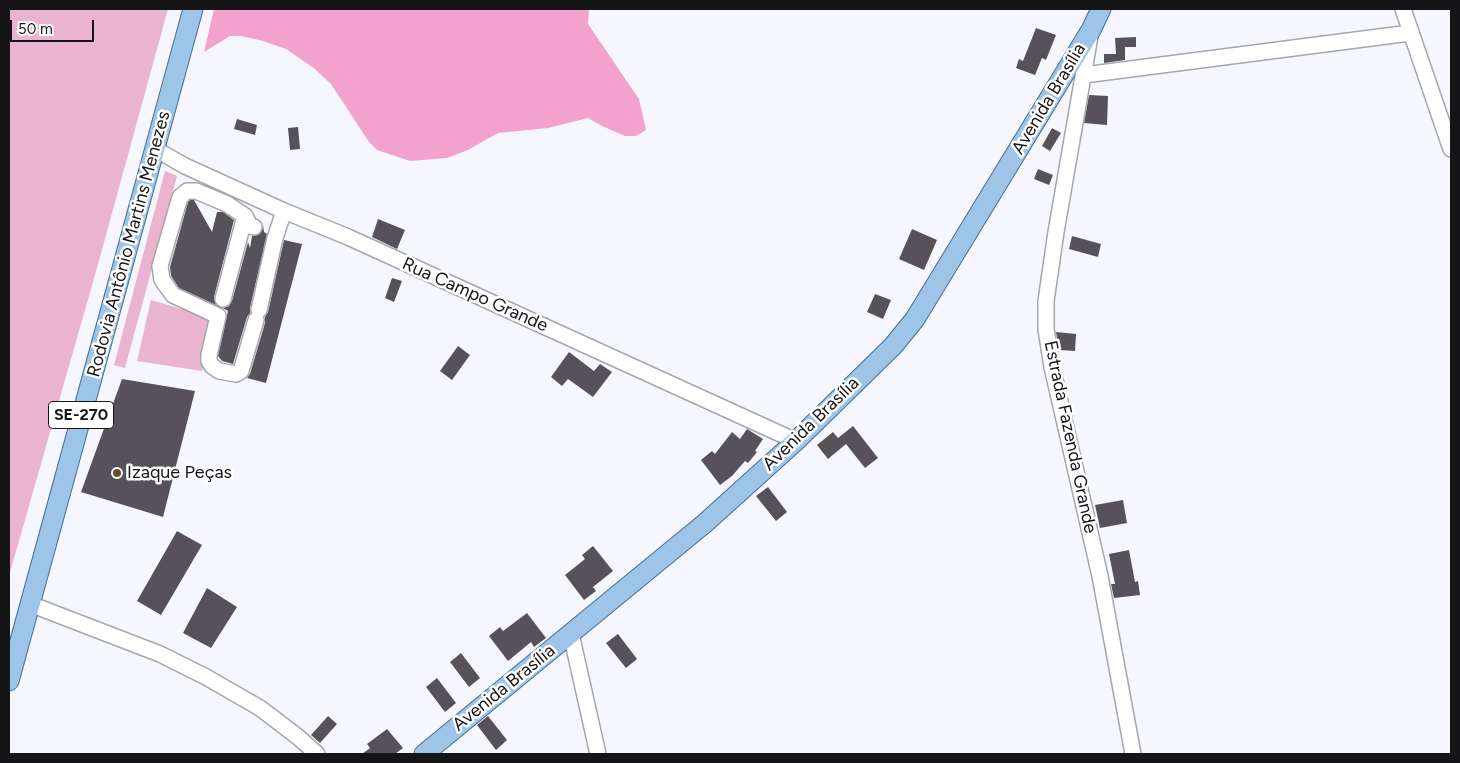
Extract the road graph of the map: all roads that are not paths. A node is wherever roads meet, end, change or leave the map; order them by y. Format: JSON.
{"nodes":[{"id":1,"x":193,"y":9,"type":"edge"},
{"id":2,"x":1101,"y":9,"type":"edge"},
{"id":3,"x":1403,"y":9,"type":"edge"},
{"id":4,"x":1091,"y":30,"type":"junction"},
{"id":5,"x":1410,"y":33,"type":"junction"},
{"id":6,"x":1084,"y":74,"type":"junction"},
{"id":7,"x":154,"y":149,"type":"junction"},
{"id":8,"x":1451,"y":149,"type":"edge"},
{"id":9,"x":280,"y":209,"type":"junction"},
{"id":10,"x":254,"y":224,"type":"junction"},
{"id":11,"x":221,"y":308,"type":"junction"},
{"id":12,"x":796,"y":440,"type":"junction"},
{"id":13,"x":30,"y":604,"type":"junction"},
{"id":14,"x":571,"y":634,"type":"junction"},
{"id":15,"x":9,"y":681,"type":"edge"},
{"id":16,"x":317,"y":754,"type":"edge"},
{"id":17,"x":424,"y":754,"type":"edge"},
{"id":18,"x":598,"y":754,"type":"edge"},
{"id":19,"x":1134,"y":754,"type":"edge"}],
"edges":[{"from":1,"to":7,"type":"main road","name":"Rodovia Antônio Martins Menezes","number":"SE-270"},
{"from":2,"to":4,"type":"main road","name":"Avenida Brasília"},
{"from":3,"to":5,"type":"street"},
{"from":4,"to":6,"type":"street","name":"Estrada Fazenda Grande"},
{"from":4,"to":12,"type":"main road","name":"Avenida Brasília"},
{"from":5,"to":6,"type":"street"},
{"from":5,"to":8,"type":"street"},
{"from":6,"to":19,"type":"street","name":"Estrada Fazenda Grande"},
{"from":7,"to":9,"type":"street","name":"Rua Campo Grande"},
{"from":7,"to":13,"type":"main road","name":"Rodovia Antônio Martins Menezes","number":"SE-270"},
{"from":9,"to":10,"type":"street"},
{"from":9,"to":11,"type":"street"},
{"from":9,"to":12,"type":"street","name":"Rua Campo Grande"},
{"from":10,"to":11,"type":"street"},
{"from":10,"to":11,"type":"street"},
{"from":12,"to":14,"type":"main road","name":"Avenida Brasília"},
{"from":13,"to":15,"type":"main road","name":"Rodovia Antônio Martins Menezes","number":"SE-270"},
{"from":13,"to":16,"type":"street"},
{"from":14,"to":17,"type":"main road","name":"Avenida Brasília"},
{"from":14,"to":18,"type":"street"}]}
